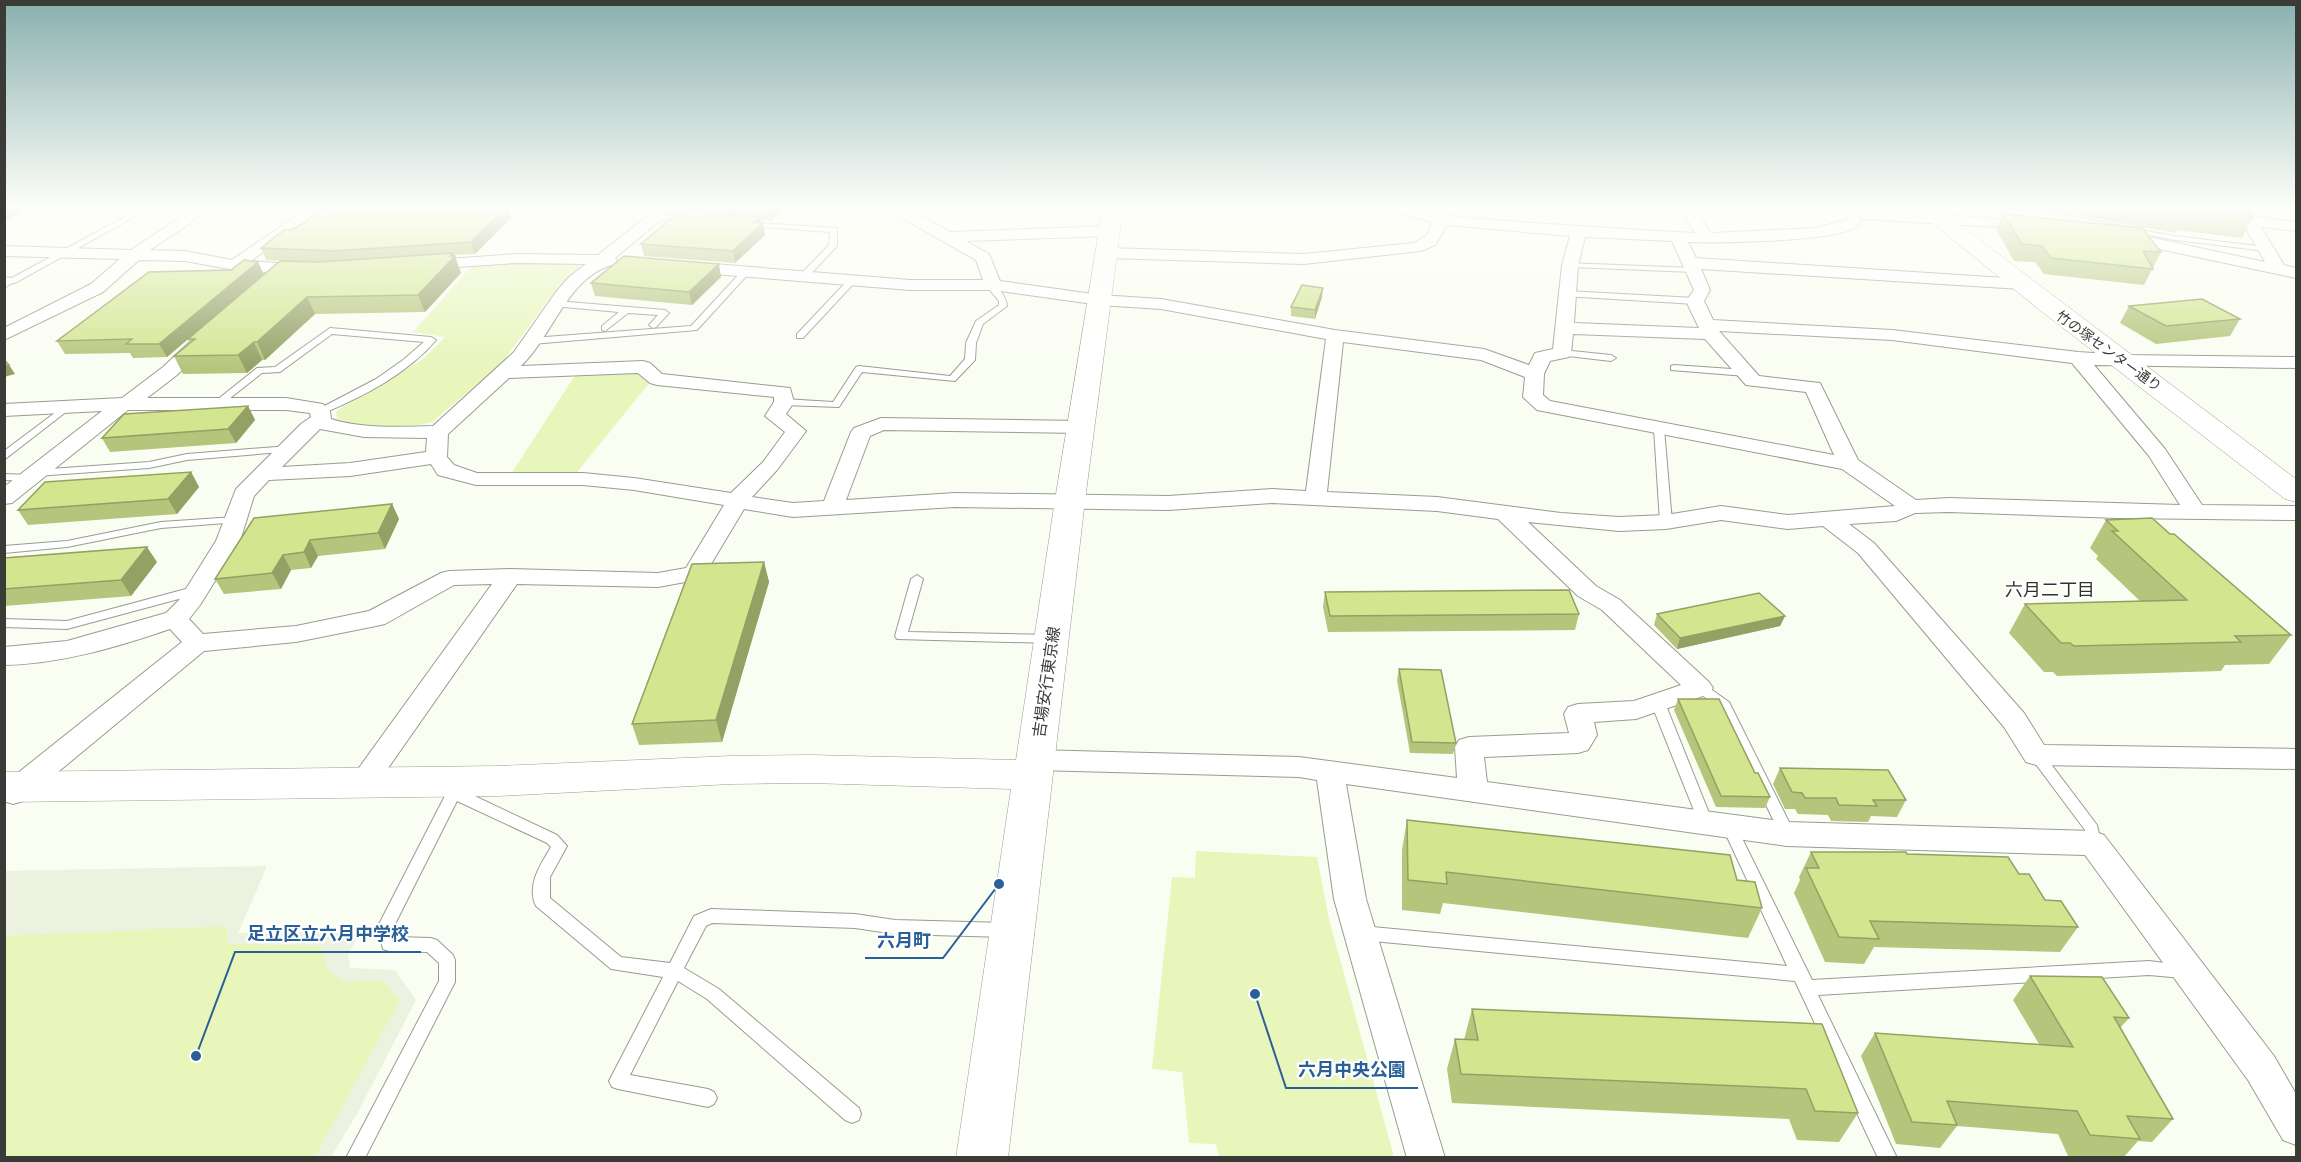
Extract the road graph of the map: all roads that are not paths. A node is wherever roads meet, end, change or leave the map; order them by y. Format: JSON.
{"nodes":[{"id":1,"x":49,"y":261,"type":"edge"},
{"id":2,"x":127,"y":261,"type":"edge"},
{"id":3,"x":214,"y":261,"type":"edge"},
{"id":4,"x":240,"y":261,"type":"edge"},
{"id":5,"x":466,"y":261,"type":"edge"},
{"id":6,"x":601,"y":261,"type":"edge"},
{"id":7,"x":616,"y":261,"type":"edge"},
{"id":8,"x":818,"y":261,"type":"edge"},
{"id":9,"x":985,"y":261,"type":"edge"},
{"id":10,"x":1106,"y":261,"type":"edge"},
{"id":11,"x":1571,"y":261,"type":"edge"},
{"id":12,"x":1690,"y":261,"type":"edge"},
{"id":13,"x":1998,"y":261,"type":"edge"},
{"id":14,"x":2244,"y":261,"type":"edge"},
{"id":15,"x":2273,"y":261,"type":"edge"},
{"id":16,"x":625,"y":262,"type":"edge"},
{"id":17,"x":235,"y":265,"type":"junction"},
{"id":18,"x":1570,"y":265,"type":"junction"},
{"id":19,"x":406,"y":266,"type":"edge"},
{"id":20,"x":669,"y":266,"type":"edge"},
{"id":21,"x":1692,"y":266,"type":"junction"},
{"id":22,"x":2277,"y":268,"type":"junction"},
{"id":23,"x":283,"y":270,"type":"junction"},
{"id":24,"x":318,"y":270,"type":"edge"},
{"id":25,"x":746,"y":272,"type":"junction"},
{"id":26,"x":2296,"y":273,"type":"edge"},
{"id":27,"x":803,"y":277,"type":"junction"},
{"id":28,"x":852,"y":280,"type":"junction"},
{"id":29,"x":5,"y":282,"type":"edge"},
{"id":30,"x":2020,"y":284,"type":"junction"},
{"id":31,"x":265,"y":285,"type":"edge"},
{"id":32,"x":993,"y":285,"type":"junction"},
{"id":33,"x":1567,"y":294,"type":"junction"},
{"id":34,"x":1100,"y":300,"type":"junction"},
{"id":35,"x":1695,"y":301,"type":"junction"},
{"id":36,"x":556,"y":304,"type":"junction"},
{"id":37,"x":626,"y":310,"type":"junction"},
{"id":38,"x":653,"y":325,"type":"dead end"},
{"id":39,"x":215,"y":328,"type":"edge"},
{"id":40,"x":605,"y":328,"type":"dead end"},
{"id":41,"x":1564,"y":328,"type":"junction"},
{"id":42,"x":1709,"y":329,"type":"junction"},
{"id":43,"x":1335,"y":335,"type":"junction"},
{"id":44,"x":4,"y":336,"type":"edge"},
{"id":45,"x":800,"y":336,"type":"dead end"},
{"id":46,"x":532,"y":341,"type":"junction"},
{"id":47,"x":1562,"y":353,"type":"junction"},
{"id":48,"x":1611,"y":358,"type":"dead end"},
{"id":49,"x":2078,"y":358,"type":"junction"},
{"id":50,"x":2125,"y":361,"type":"junction"},
{"id":51,"x":2296,"y":362,"type":"edge"},
{"id":52,"x":1674,"y":368,"type":"dead end"},
{"id":53,"x":506,"y":372,"type":"junction"},
{"id":54,"x":1746,"y":373,"type":"junction"},
{"id":55,"x":1535,"y":374,"type":"junction"},
{"id":56,"x":784,"y":402,"type":"junction"},
{"id":57,"x":125,"y":404,"type":"junction"},
{"id":58,"x":217,"y":404,"type":"junction"},
{"id":59,"x":68,"y":406,"type":"junction"},
{"id":60,"x":4,"y":410,"type":"edge"},
{"id":61,"x":320,"y":415,"type":"junction"},
{"id":62,"x":1081,"y":427,"type":"junction"},
{"id":63,"x":1659,"y":429,"type":"junction"},
{"id":64,"x":438,"y":432,"type":"junction"},
{"id":65,"x":289,"y":449,"type":"junction"},
{"id":66,"x":4,"y":457,"type":"edge"},
{"id":67,"x":436,"y":457,"type":"junction"},
{"id":68,"x":1849,"y":464,"type":"junction"},
{"id":69,"x":264,"y":474,"type":"junction"},
{"id":70,"x":33,"y":475,"type":"junction"},
{"id":71,"x":4,"y":477,"type":"edge"},
{"id":72,"x":2296,"y":493,"type":"edge"},
{"id":73,"x":1316,"y":497,"type":"junction"},
{"id":74,"x":4,"y":498,"type":"edge"},
{"id":75,"x":1070,"y":500,"type":"junction"},
{"id":76,"x":736,"y":502,"type":"junction"},
{"id":77,"x":1911,"y":507,"type":"junction"},
{"id":78,"x":832,"y":509,"type":"junction"},
{"id":79,"x":2195,"y":512,"type":"junction"},
{"id":80,"x":1505,"y":513,"type":"junction"},
{"id":81,"x":2296,"y":513,"type":"edge"},
{"id":82,"x":236,"y":520,"type":"junction"},
{"id":83,"x":1829,"y":520,"type":"junction"},
{"id":84,"x":1666,"y":522,"type":"junction"},
{"id":85,"x":4,"y":550,"type":"edge"},
{"id":86,"x":510,"y":576,"type":"junction"},
{"id":87,"x":916,"y":579,"type":"dead end"},
{"id":88,"x":197,"y":590,"type":"junction"},
{"id":89,"x":175,"y":619,"type":"junction"},
{"id":90,"x":4,"y":623,"type":"edge"},
{"id":91,"x":1052,"y":639,"type":"junction"},
{"id":92,"x":197,"y":643,"type":"junction"},
{"id":93,"x":4,"y":656,"type":"edge"},
{"id":94,"x":1700,"y":688,"type":"junction"},
{"id":95,"x":1658,"y":703,"type":"junction"},
{"id":96,"x":2036,"y":755,"type":"junction"},
{"id":97,"x":2296,"y":759,"type":"edge"},
{"id":98,"x":1034,"y":767,"type":"junction"},
{"id":99,"x":1330,"y":772,"type":"junction"},
{"id":100,"x":362,"y":783,"type":"junction"},
{"id":101,"x":457,"y":787,"type":"junction"},
{"id":102,"x":10,"y":791,"type":"edge"},
{"id":103,"x":1473,"y":791,"type":"junction"},
{"id":104,"x":1718,"y":824,"type":"junction"},
{"id":105,"x":1787,"y":834,"type":"junction"},
{"id":106,"x":2093,"y":843,"type":"junction"},
{"id":107,"x":1013,"y":930,"type":"junction"},
{"id":108,"x":1358,"y":932,"type":"junction"},
{"id":109,"x":675,"y":971,"type":"junction"},
{"id":110,"x":2190,"y":972,"type":"junction"},
{"id":111,"x":1804,"y":981,"type":"junction"},
{"id":112,"x":708,"y":1098,"type":"dead end"},
{"id":113,"x":852,"y":1114,"type":"dead end"},
{"id":114,"x":2296,"y":1127,"type":"edge"},
{"id":115,"x":1426,"y":1157,"type":"edge"},
{"id":116,"x":355,"y":1158,"type":"edge"},
{"id":117,"x":982,"y":1158,"type":"edge"},
{"id":118,"x":1438,"y":1158,"type":"edge"},
{"id":119,"x":1888,"y":1158,"type":"edge"}],
"edges":[{"from":1,"to":29,"type":"lane"},
{"from":2,"to":44,"type":"street"},
{"from":3,"to":17,"type":"street"},
{"from":4,"to":17,"type":"street"},
{"from":5,"to":19,"type":"street"},
{"from":6,"to":36,"type":"street"},
{"from":7,"to":16,"type":"street"},
{"from":8,"to":27,"type":"lane"},
{"from":9,"to":32,"type":"street"},
{"from":10,"to":34,"type":"street","name":"吉場安行東京線"},
{"from":11,"to":18,"type":"street"},
{"from":12,"to":21,"type":"street"},
{"from":13,"to":30,"type":"street","name":"竹の塚センター通り"},
{"from":14,"to":22,"type":"street"},
{"from":15,"to":22,"type":"street"},
{"from":17,"to":23,"type":"street"},
{"from":18,"to":21,"type":"lane"},
{"from":18,"to":33,"type":"street"},
{"from":20,"to":25,"type":"street"},
{"from":21,"to":30,"type":"street"},
{"from":21,"to":35,"type":"street"},
{"from":22,"to":26,"type":"street"},
{"from":23,"to":24,"type":"street"},
{"from":23,"to":31,"type":"street"},
{"from":25,"to":27,"type":"street"},
{"from":25,"to":46,"type":"lane"},
{"from":27,"to":28,"type":"street"},
{"from":28,"to":32,"type":"street"},
{"from":28,"to":45,"type":"lane"},
{"from":30,"to":50,"type":"street","name":"竹の塚センター通り"},
{"from":32,"to":34,"type":"street"},
{"from":32,"to":56,"type":"lane"},
{"from":33,"to":35,"type":"lane"},
{"from":33,"to":41,"type":"street"},
{"from":34,"to":43,"type":"street"},
{"from":34,"to":62,"type":"street","name":"吉場安行東京線"},
{"from":35,"to":42,"type":"street"},
{"from":36,"to":37,"type":"lane"},
{"from":36,"to":46,"type":"street"},
{"from":37,"to":38,"type":"lane"},
{"from":37,"to":40,"type":"lane"},
{"from":39,"to":57,"type":"street"},
{"from":41,"to":42,"type":"street"},
{"from":41,"to":47,"type":"street"},
{"from":42,"to":49,"type":"street"},
{"from":42,"to":54,"type":"street"},
{"from":43,"to":55,"type":"street"},
{"from":43,"to":73,"type":"street"},
{"from":46,"to":53,"type":"street"},
{"from":47,"to":48,"type":"lane"},
{"from":47,"to":55,"type":"street"},
{"from":49,"to":50,"type":"street"},
{"from":49,"to":79,"type":"street"},
{"from":50,"to":51,"type":"street"},
{"from":50,"to":72,"type":"street","name":"竹の塚センター通り"},
{"from":52,"to":54,"type":"lane"},
{"from":53,"to":56,"type":"street"},
{"from":53,"to":64,"type":"street"},
{"from":54,"to":68,"type":"street"},
{"from":55,"to":63,"type":"street"},
{"from":56,"to":76,"type":"street"},
{"from":57,"to":58,"type":"street"},
{"from":57,"to":59,"type":"street"},
{"from":57,"to":70,"type":"street"},
{"from":58,"to":61,"type":"street"},
{"from":58,"to":61,"type":"lane"},
{"from":59,"to":60,"type":"street"},
{"from":59,"to":66,"type":"lane"},
{"from":61,"to":64,"type":"street"},
{"from":61,"to":65,"type":"street"},
{"from":62,"to":75,"type":"street","name":"吉場安行東京線"},
{"from":62,"to":78,"type":"street"},
{"from":63,"to":68,"type":"street"},
{"from":63,"to":84,"type":"lane"},
{"from":64,"to":67,"type":"street"},
{"from":65,"to":69,"type":"street"},
{"from":65,"to":70,"type":"lane"},
{"from":67,"to":69,"type":"street"},
{"from":67,"to":76,"type":"street"},
{"from":68,"to":77,"type":"street"},
{"from":69,"to":82,"type":"street"},
{"from":70,"to":71,"type":"lane"},
{"from":70,"to":74,"type":"street"},
{"from":73,"to":75,"type":"street"},
{"from":73,"to":80,"type":"street"},
{"from":75,"to":78,"type":"street"},
{"from":75,"to":91,"type":"street","name":"吉場安行東京線"},
{"from":76,"to":78,"type":"street"},
{"from":76,"to":86,"type":"street"},
{"from":77,"to":79,"type":"street"},
{"from":77,"to":83,"type":"street"},
{"from":79,"to":81,"type":"street"},
{"from":80,"to":84,"type":"street"},
{"from":80,"to":94,"type":"street"},
{"from":82,"to":85,"type":"lane"},
{"from":82,"to":88,"type":"street"},
{"from":83,"to":84,"type":"street"},
{"from":83,"to":96,"type":"street"},
{"from":86,"to":92,"type":"street"},
{"from":86,"to":100,"type":"street"},
{"from":87,"to":91,"type":"lane"},
{"from":88,"to":89,"type":"street"},
{"from":88,"to":90,"type":"lane"},
{"from":89,"to":92,"type":"street"},
{"from":89,"to":93,"type":"street"},
{"from":91,"to":98,"type":"street","name":"吉場安行東京線"},
{"from":92,"to":102,"type":"street"},
{"from":94,"to":95,"type":"street"},
{"from":94,"to":105,"type":"lane"},
{"from":95,"to":103,"type":"street"},
{"from":95,"to":104,"type":"lane"},
{"from":96,"to":97,"type":"street"},
{"from":96,"to":106,"type":"lane"},
{"from":98,"to":99,"type":"street"},
{"from":98,"to":101,"type":"street"},
{"from":98,"to":107,"type":"street","name":"吉場安行東京線"},
{"from":99,"to":103,"type":"street"},
{"from":99,"to":108,"type":"street"},
{"from":100,"to":101,"type":"street"},
{"from":100,"to":102,"type":"street"},
{"from":101,"to":109,"type":"lane"},
{"from":101,"to":116,"type":"lane"},
{"from":103,"to":104,"type":"street"},
{"from":104,"to":105,"type":"street"},
{"from":104,"to":111,"type":"lane"},
{"from":105,"to":106,"type":"street"},
{"from":106,"to":110,"type":"street"},
{"from":107,"to":109,"type":"lane"},
{"from":107,"to":117,"type":"street","name":"吉場安行東京線"},
{"from":108,"to":111,"type":"lane"},
{"from":108,"to":115,"type":"street"},
{"from":109,"to":112,"type":"lane"},
{"from":109,"to":113,"type":"lane"},
{"from":110,"to":111,"type":"lane"},
{"from":110,"to":114,"type":"street"},
{"from":111,"to":119,"type":"lane"},
{"from":115,"to":118,"type":"lane"}]}
